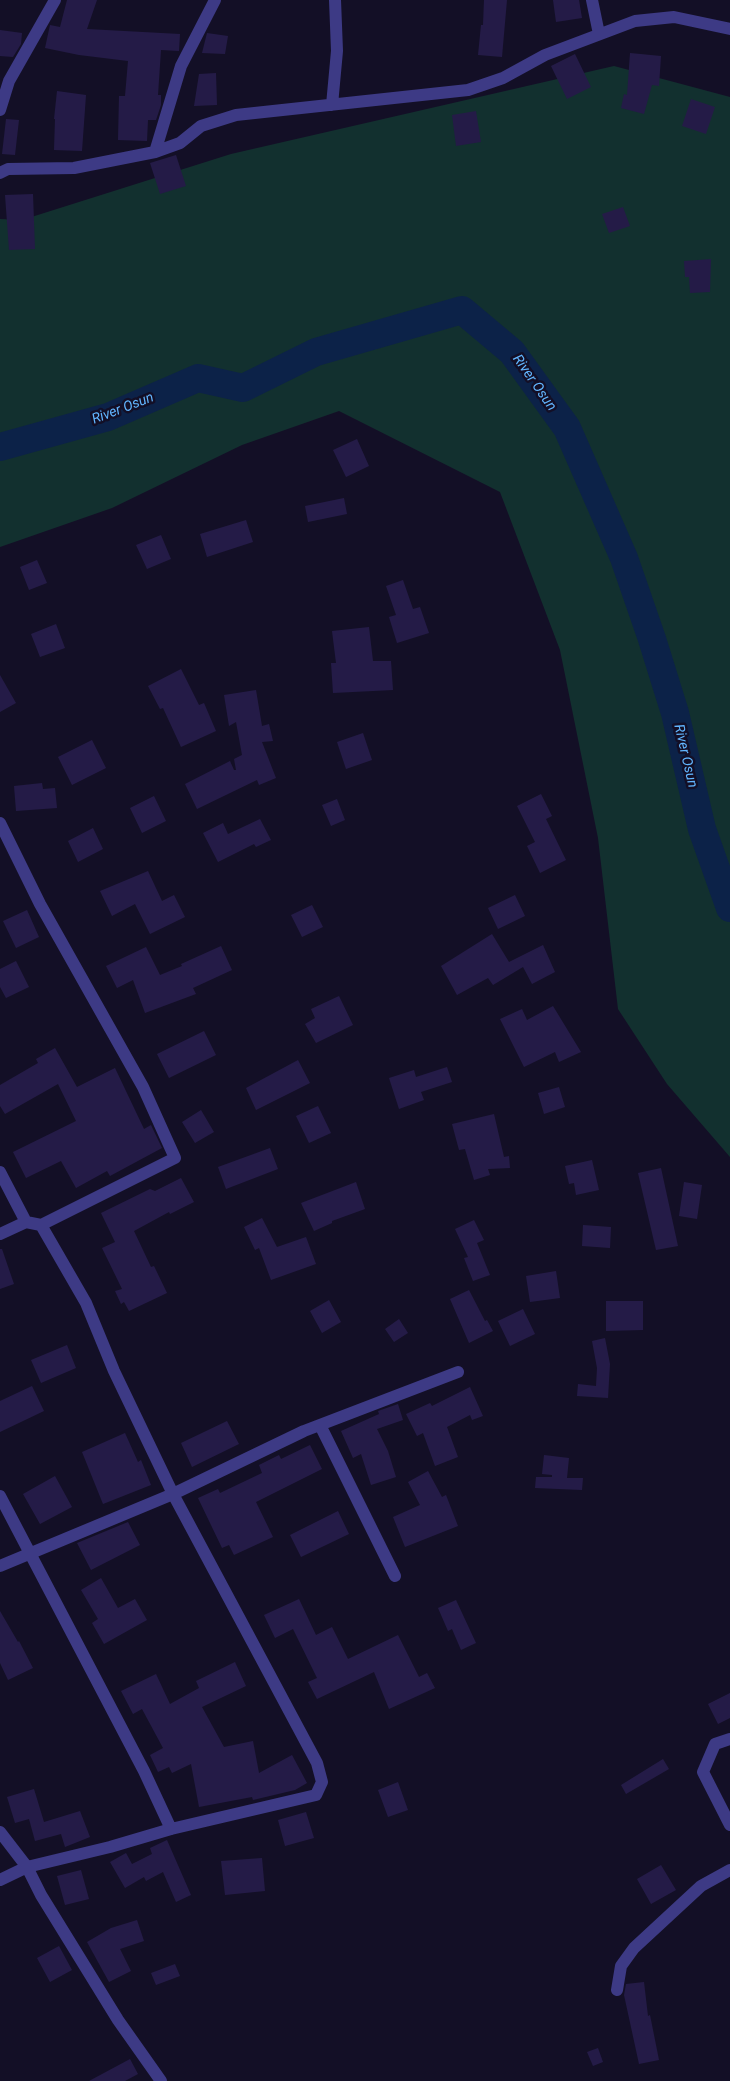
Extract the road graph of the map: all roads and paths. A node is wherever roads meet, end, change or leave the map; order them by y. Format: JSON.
{"nodes":[{"id":1,"x":56,"y":0,"type":"edge"},
{"id":2,"x":215,"y":0,"type":"edge"},
{"id":3,"x":335,"y":0,"type":"edge"},
{"id":4,"x":592,"y":0,"type":"edge"},
{"id":5,"x":730,"y":29,"type":"edge"},
{"id":6,"x":599,"y":34,"type":"junction"},
{"id":7,"x":5,"y":79,"type":"edge"},
{"id":8,"x":332,"y":105,"type":"junction"},
{"id":9,"x":0,"y":110,"type":"edge"},
{"id":10,"x":156,"y":152,"type":"junction"},
{"id":11,"x":0,"y":173,"type":"edge"},
{"id":12,"x":0,"y":823,"type":"edge"},
{"id":13,"x":0,"y":1172,"type":"edge"},
{"id":14,"x":26,"y":1222,"type":"junction"},
{"id":15,"x":41,"y":1226,"type":"junction"},
{"id":16,"x":0,"y":1234,"type":"edge"},
{"id":17,"x":458,"y":1372,"type":"dead end"},
{"id":18,"x":320,"y":1425,"type":"junction"},
{"id":19,"x":173,"y":1494,"type":"junction"},
{"id":20,"x":0,"y":1496,"type":"edge"},
{"id":21,"x":30,"y":1554,"type":"junction"},
{"id":22,"x":0,"y":1566,"type":"edge"},
{"id":23,"x":394,"y":1576,"type":"dead end"},
{"id":24,"x":730,"y":1739,"type":"edge"},
{"id":25,"x":730,"y":1825,"type":"edge"},
{"id":26,"x":171,"y":1829,"type":"junction"},
{"id":27,"x":0,"y":1832,"type":"edge"},
{"id":28,"x":27,"y":1866,"type":"junction"},
{"id":29,"x":730,"y":1870,"type":"edge"},
{"id":30,"x":0,"y":1880,"type":"edge"},
{"id":31,"x":617,"y":1990,"type":"dead end"},
{"id":32,"x":161,"y":2081,"type":"edge"}],
"edges":[{"from":1,"to":7,"type":"street"},
{"from":2,"to":10,"type":"street"},
{"from":3,"to":8,"type":"street"},
{"from":4,"to":6,"type":"street"},
{"from":5,"to":6,"type":"street"},
{"from":6,"to":8,"type":"street"},
{"from":7,"to":9,"type":"street"},
{"from":8,"to":10,"type":"street"},
{"from":10,"to":11,"type":"street"},
{"from":12,"to":15,"type":"street"},
{"from":13,"to":14,"type":"street"},
{"from":14,"to":15,"type":"street"},
{"from":14,"to":16,"type":"street"},
{"from":15,"to":19,"type":"street"},
{"from":17,"to":18,"type":"street"},
{"from":18,"to":19,"type":"street"},
{"from":18,"to":23,"type":"street"},
{"from":19,"to":21,"type":"street"},
{"from":19,"to":26,"type":"street"},
{"from":20,"to":21,"type":"street"},
{"from":21,"to":22,"type":"street"},
{"from":21,"to":26,"type":"street"},
{"from":24,"to":25,"type":"street"},
{"from":26,"to":28,"type":"street"},
{"from":27,"to":28,"type":"street"},
{"from":28,"to":30,"type":"street"},
{"from":28,"to":32,"type":"street"},
{"from":29,"to":31,"type":"street"}]}
